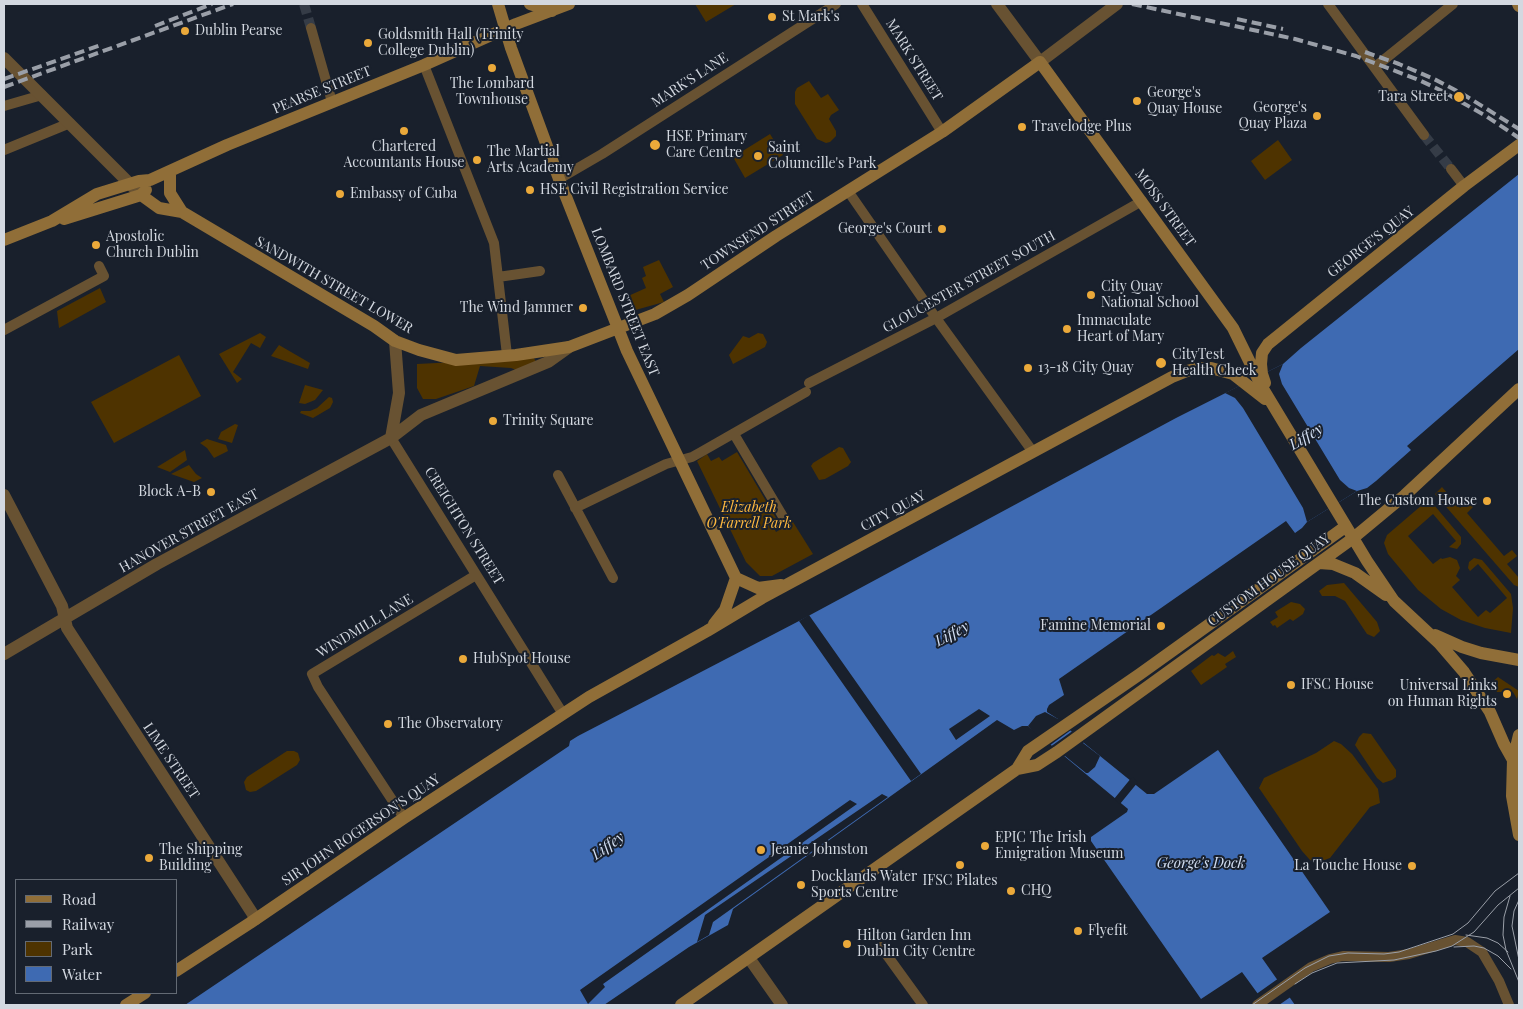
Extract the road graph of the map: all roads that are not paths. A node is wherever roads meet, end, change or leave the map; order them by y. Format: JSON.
{"nodes":[{"id":1,"x":498,"y":4,"type":"edge"},
{"id":2,"x":530,"y":4,"type":"edge"},
{"id":3,"x":569,"y":4,"type":"edge"},
{"id":4,"x":836,"y":4,"type":"edge"},
{"id":5,"x":862,"y":4,"type":"edge"},
{"id":6,"x":997,"y":4,"type":"edge"},
{"id":7,"x":1117,"y":4,"type":"edge"},
{"id":8,"x":1328,"y":4,"type":"edge"},
{"id":9,"x":1453,"y":4,"type":"edge"},
{"id":10,"x":552,"y":11,"type":"junction"},
{"id":11,"x":311,"y":28,"type":"tunnel mouth"},
{"id":12,"x":506,"y":28,"type":"junction"},
{"id":13,"x":4,"y":58,"type":"edge"},
{"id":14,"x":1040,"y":62,"type":"junction"},
{"id":15,"x":424,"y":65,"type":"junction"},
{"id":16,"x":1375,"y":67,"type":"junction"},
{"id":17,"x":42,"y":95,"type":"junction"},
{"id":18,"x":332,"y":102,"type":"junction"},
{"id":19,"x":4,"y":106,"type":"edge"},
{"id":20,"x":70,"y":123,"type":"junction"},
{"id":21,"x":942,"y":132,"type":"junction"},
{"id":22,"x":1424,"y":135,"type":"tunnel mouth"},
{"id":23,"x":1519,"y":145,"type":"edge"},
{"id":24,"x":4,"y":150,"type":"edge"},
{"id":25,"x":1451,"y":169,"type":"tunnel mouth"},
{"id":26,"x":170,"y":171,"type":"junction"},
{"id":27,"x":559,"y":179,"type":"junction"},
{"id":28,"x":150,"y":180,"type":"junction"},
{"id":29,"x":130,"y":184,"type":"junction"},
{"id":30,"x":1464,"y":186,"type":"junction"},
{"id":31,"x":848,"y":191,"type":"junction"},
{"id":32,"x":141,"y":196,"type":"junction"},
{"id":33,"x":1142,"y":201,"type":"junction"},
{"id":34,"x":182,"y":212,"type":"junction"},
{"id":35,"x":52,"y":221,"type":"junction"},
{"id":36,"x":4,"y":240,"type":"edge"},
{"id":37,"x":99,"y":266,"type":"dead end"},
{"id":38,"x":540,"y":271,"type":"dead end"},
{"id":39,"x":498,"y":278,"type":"junction"},
{"id":40,"x":936,"y":318,"type":"junction"},
{"id":41,"x":618,"y":328,"type":"junction"},
{"id":42,"x":4,"y":330,"type":"edge"},
{"id":43,"x":395,"y":340,"type":"junction"},
{"id":44,"x":569,"y":347,"type":"junction"},
{"id":45,"x":507,"y":355,"type":"junction"},
{"id":46,"x":1255,"y":378,"type":"junction"},
{"id":47,"x":1519,"y":389,"type":"edge"},
{"id":48,"x":1274,"y":407,"type":"junction"},
{"id":49,"x":734,"y":434,"type":"junction"},
{"id":50,"x":391,"y":438,"type":"junction"},
{"id":51,"x":1033,"y":452,"type":"junction"},
{"id":52,"x":679,"y":460,"type":"junction"},
{"id":53,"x":558,"y":475,"type":"dead end"},
{"id":54,"x":4,"y":495,"type":"edge"},
{"id":55,"x":575,"y":508,"type":"junction"},
{"id":56,"x":785,"y":520,"type":"dead end"},
{"id":57,"x":1345,"y":527,"type":"junction"},
{"id":58,"x":1352,"y":539,"type":"junction"},
{"id":59,"x":1319,"y":563,"type":"junction"},
{"id":60,"x":806,"y":574,"type":"junction"},
{"id":61,"x":476,"y":575,"type":"junction"},
{"id":62,"x":612,"y":578,"type":"dead end"},
{"id":63,"x":736,"y":578,"type":"junction"},
{"id":64,"x":1394,"y":601,"type":"junction"},
{"id":65,"x":63,"y":618,"type":"junction"},
{"id":66,"x":1426,"y":630,"type":"junction"},
{"id":67,"x":707,"y":631,"type":"junction"},
{"id":68,"x":4,"y":654,"type":"edge"},
{"id":69,"x":1519,"y":660,"type":"edge"},
{"id":70,"x":563,"y":714,"type":"junction"},
{"id":71,"x":1519,"y":735,"type":"edge"},
{"id":72,"x":1512,"y":760,"type":"junction"},
{"id":73,"x":1017,"y":769,"type":"junction"},
{"id":74,"x":404,"y":818,"type":"junction"},
{"id":75,"x":1519,"y":835,"type":"edge"},
{"id":76,"x":256,"y":919,"type":"junction"},
{"id":77,"x":881,"y":947,"type":"dead end"},
{"id":78,"x":750,"y":958,"type":"junction"},
{"id":79,"x":178,"y":970,"type":"edge"},
{"id":80,"x":142,"y":994,"type":"edge"},
{"id":81,"x":126,"y":1005,"type":"edge"},
{"id":82,"x":681,"y":1005,"type":"edge"},
{"id":83,"x":782,"y":1005,"type":"edge"},
{"id":84,"x":923,"y":1005,"type":"edge"},
{"id":85,"x":1257,"y":1005,"type":"edge"},
{"id":86,"x":1509,"y":1005,"type":"edge"}],
"edges":[{"from":1,"to":12,"type":"main road","name":"LOMBARD STREET EAST"},
{"from":2,"to":10,"type":"main road"},
{"from":3,"to":10,"type":"main road","name":"PEARSE STREET"},
{"from":4,"to":27,"type":"street","name":"MARK'S LANE"},
{"from":5,"to":21,"type":"street","name":"MARK STREET"},
{"from":6,"to":14,"type":"street"},
{"from":7,"to":14,"type":"street","name":"TOWNSEND STREET"},
{"from":8,"to":16,"type":"street"},
{"from":9,"to":16,"type":"street"},
{"from":10,"to":12,"type":"main road","name":"PEARSE STREET"},
{"from":11,"to":18,"type":"street"},
{"from":12,"to":15,"type":"main road","name":"PEARSE STREET"},
{"from":12,"to":27,"type":"main road","name":"LOMBARD STREET EAST"},
{"from":13,"to":17,"type":"street","name":"SANDWITH STREET LOWER"},
{"from":14,"to":21,"type":"main road","name":"TOWNSEND STREET"},
{"from":14,"to":33,"type":"main road","name":"MOSS STREET"},
{"from":15,"to":18,"type":"main road","name":"PEARSE STREET"},
{"from":15,"to":39,"type":"street"},
{"from":16,"to":22,"type":"street"},
{"from":17,"to":19,"type":"street"},
{"from":17,"to":20,"type":"street","name":"SANDWITH STREET LOWER"},
{"from":18,"to":26,"type":"main road","name":"PEARSE STREET"},
{"from":20,"to":24,"type":"street"},
{"from":20,"to":29,"type":"street","name":"SANDWITH STREET LOWER"},
{"from":21,"to":31,"type":"main road","name":"TOWNSEND STREET"},
{"from":23,"to":30,"type":"main road","name":"GEORGE'S QUAY"},
{"from":25,"to":30,"type":"street"},
{"from":26,"to":28,"type":"main road","name":"PEARSE STREET"},
{"from":26,"to":34,"type":"main road"},
{"from":27,"to":41,"type":"main road","name":"LOMBARD STREET EAST"},
{"from":28,"to":29,"type":"main road","name":"PEARSE STREET"},
{"from":28,"to":32,"type":"main road"},
{"from":29,"to":32,"type":"street","name":"SANDWITH STREET LOWER"},
{"from":29,"to":35,"type":"main road","name":"PEARSE STREET"},
{"from":30,"to":46,"type":"main road","name":"GEORGE'S QUAY"},
{"from":31,"to":40,"type":"street"},
{"from":31,"to":41,"type":"main road","name":"TOWNSEND STREET"},
{"from":32,"to":34,"type":"main road","name":"SANDWITH STREET LOWER"},
{"from":32,"to":35,"type":"main road","name":"PEARSE STREET"},
{"from":33,"to":40,"type":"street","name":"GLOUCESTER STREET SOUTH"},
{"from":33,"to":46,"type":"main road","name":"MOSS STREET"},
{"from":34,"to":43,"type":"main road","name":"SANDWITH STREET LOWER"},
{"from":35,"to":36,"type":"main road","name":"PEARSE STREET"},
{"from":37,"to":42,"type":"street"},
{"from":38,"to":39,"type":"street"},
{"from":39,"to":45,"type":"street"},
{"from":40,"to":49,"type":"street","name":"GLOUCESTER STREET SOUTH"},
{"from":40,"to":51,"type":"street"},
{"from":41,"to":44,"type":"main road","name":"TOWNSEND STREET"},
{"from":41,"to":52,"type":"main road","name":"LOMBARD STREET EAST"},
{"from":43,"to":45,"type":"main road","name":"SANDWITH STREET LOWER"},
{"from":43,"to":50,"type":"street"},
{"from":44,"to":45,"type":"main road","name":"SANDWITH STREET LOWER"},
{"from":44,"to":50,"type":"street","name":"TOWNSEND STREET"},
{"from":46,"to":48,"type":"main road","name":"MOSS STREET"},
{"from":46,"to":48,"type":"main road"},
{"from":46,"to":51,"type":"main road","name":"CITY QUAY"},
{"from":47,"to":58,"type":"main road","name":"CUSTOM HOUSE QUAY"},
{"from":48,"to":57,"type":"main road"},
{"from":49,"to":52,"type":"street","name":"GLOUCESTER STREET SOUTH"},
{"from":49,"to":56,"type":"street"},
{"from":50,"to":61,"type":"street","name":"CREIGHTON STREET"},
{"from":50,"to":65,"type":"street","name":"HANOVER STREET EAST"},
{"from":51,"to":60,"type":"main road","name":"CITY QUAY"},
{"from":52,"to":55,"type":"street","name":"GLOUCESTER STREET SOUTH"},
{"from":52,"to":63,"type":"main road","name":"LOMBARD STREET EAST"},
{"from":53,"to":55,"type":"street"},
{"from":54,"to":65,"type":"street","name":"LIME STREET"},
{"from":55,"to":62,"type":"street"},
{"from":57,"to":58,"type":"main road"},
{"from":57,"to":73,"type":"main road","name":"CUSTOM HOUSE QUAY"},
{"from":58,"to":59,"type":"main road","name":"CUSTOM HOUSE QUAY"},
{"from":58,"to":64,"type":"main road"},
{"from":59,"to":64,"type":"main road"},
{"from":59,"to":73,"type":"main road","name":"CUSTOM HOUSE QUAY"},
{"from":60,"to":63,"type":"main road"},
{"from":60,"to":67,"type":"main road","name":"CITY QUAY"},
{"from":61,"to":70,"type":"street","name":"CREIGHTON STREET"},
{"from":61,"to":74,"type":"street","name":"WINDMILL LANE"},
{"from":63,"to":67,"type":"main road"},
{"from":64,"to":66,"type":"main road"},
{"from":65,"to":68,"type":"street","name":"HANOVER STREET EAST"},
{"from":65,"to":76,"type":"street","name":"LIME STREET"},
{"from":66,"to":69,"type":"main road"},
{"from":66,"to":72,"type":"main road"},
{"from":67,"to":70,"type":"main road","name":"CITY QUAY"},
{"from":70,"to":74,"type":"main road","name":"SIR JOHN ROGERSON'S QUAY"},
{"from":71,"to":72,"type":"main road"},
{"from":72,"to":75,"type":"main road"},
{"from":73,"to":78,"type":"main road","name":"CUSTOM HOUSE QUAY"},
{"from":74,"to":76,"type":"main road","name":"SIR JOHN ROGERSON'S QUAY"},
{"from":76,"to":79,"type":"main road","name":"SIR JOHN ROGERSON'S QUAY"},
{"from":77,"to":84,"type":"street"},
{"from":78,"to":82,"type":"main road","name":"CUSTOM HOUSE QUAY"},
{"from":78,"to":83,"type":"street"},
{"from":80,"to":81,"type":"main road"},
{"from":85,"to":86,"type":"street"}]}
